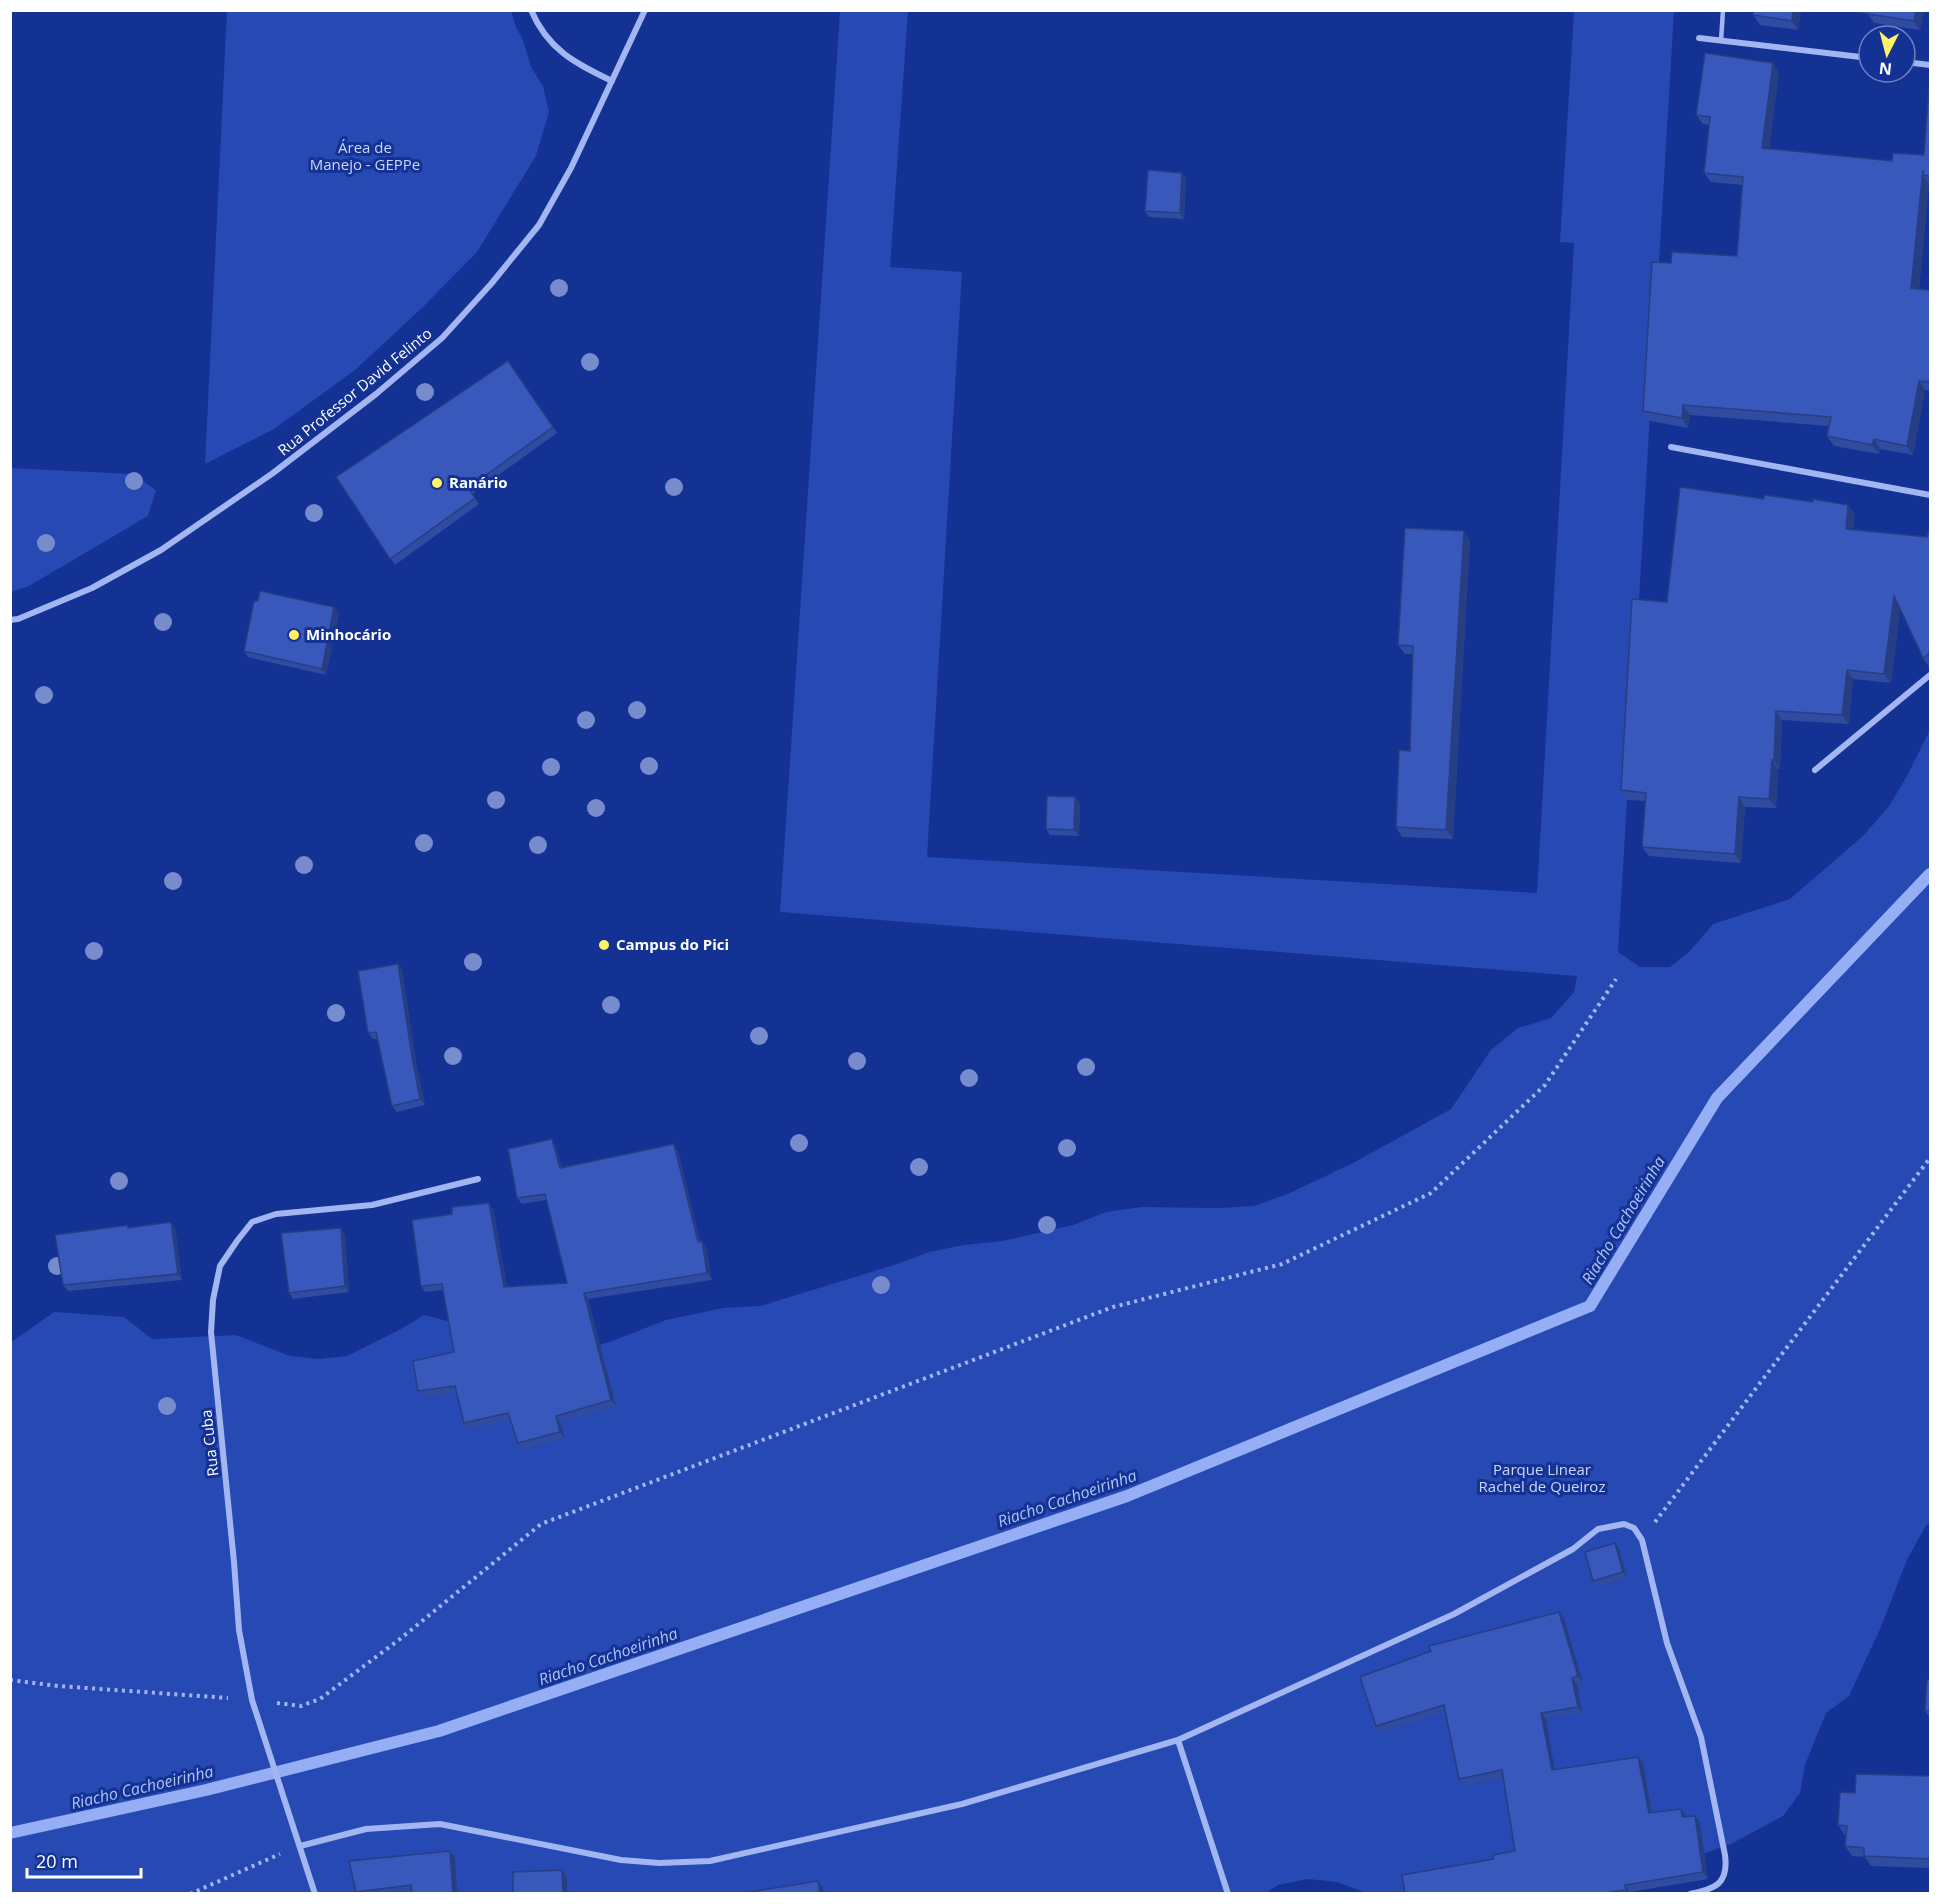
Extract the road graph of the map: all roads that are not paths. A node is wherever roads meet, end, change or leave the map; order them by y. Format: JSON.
{"nodes":[{"id":1,"x":531,"y":10,"type":"edge"},
{"id":2,"x":645,"y":10,"type":"edge"},
{"id":3,"x":1723,"y":10,"type":"edge"},
{"id":4,"x":1699,"y":38,"type":"dead end"},
{"id":5,"x":1720,"y":41,"type":"junction"},
{"id":6,"x":1857,"y":57,"type":"edge"},
{"id":7,"x":612,"y":81,"type":"junction"},
{"id":8,"x":1671,"y":447,"type":"dead end"},
{"id":9,"x":1930,"y":495,"type":"edge"},
{"id":10,"x":10,"y":620,"type":"edge"},
{"id":11,"x":1930,"y":675,"type":"edge"},
{"id":12,"x":1815,"y":770,"type":"dead end"},
{"id":13,"x":478,"y":1179,"type":"dead end"},
{"id":14,"x":1178,"y":1740,"type":"junction"},
{"id":15,"x":300,"y":1846,"type":"junction"},
{"id":16,"x":315,"y":1893,"type":"edge"},
{"id":17,"x":1228,"y":1893,"type":"edge"},
{"id":18,"x":1690,"y":1893,"type":"edge"}],
"edges":[{"from":1,"to":7,"type":"street"},
{"from":2,"to":7,"type":"street","name":"Rua Professor David Felinto"},
{"from":3,"to":5,"type":"lane"},
{"from":4,"to":5,"type":"street"},
{"from":5,"to":6,"type":"street"},
{"from":7,"to":10,"type":"street","name":"Rua Professor David Felinto"},
{"from":8,"to":9,"type":"street"},
{"from":11,"to":12,"type":"street"},
{"from":13,"to":15,"type":"street","name":"Rua Cuba"},
{"from":14,"to":15,"type":"street"},
{"from":14,"to":17,"type":"street"},
{"from":14,"to":18,"type":"street"},
{"from":15,"to":16,"type":"street","name":"Rua Cuba"}]}
